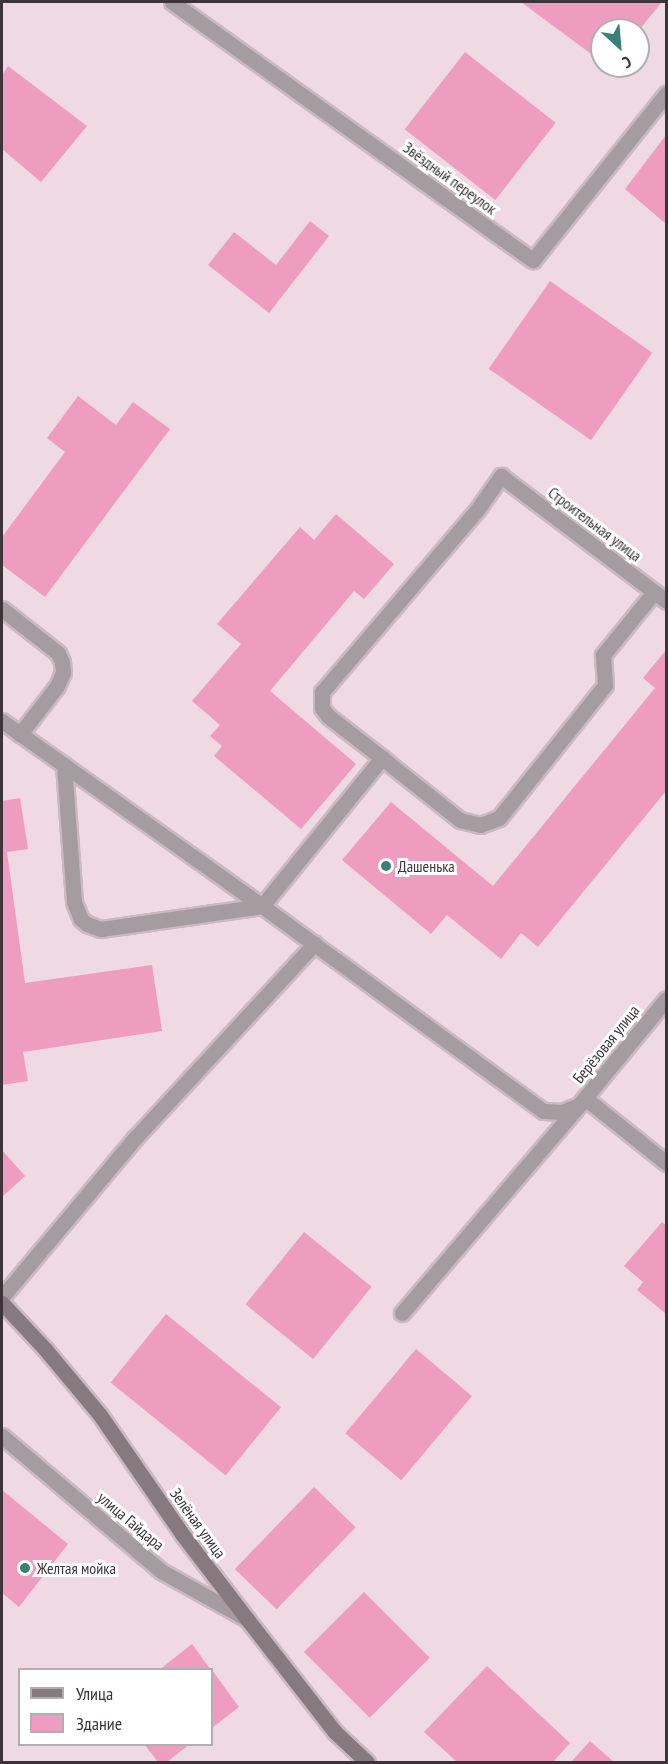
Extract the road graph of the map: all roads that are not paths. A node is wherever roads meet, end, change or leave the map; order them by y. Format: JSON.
{"nodes":[{"id":1,"x":172,"y":2,"type":"edge"},
{"id":2,"x":666,"y":94,"type":"edge"},
{"id":3,"x":660,"y":597,"type":"edge"},
{"id":4,"x":2,"y":609,"type":"edge"},
{"id":5,"x":2,"y":721,"type":"edge"},
{"id":6,"x":20,"y":734,"type":"junction"},
{"id":7,"x":382,"y":758,"type":"junction"},
{"id":8,"x":64,"y":765,"type":"junction"},
{"id":9,"x":262,"y":906,"type":"junction"},
{"id":10,"x":314,"y":944,"type":"junction"},
{"id":11,"x":666,"y":999,"type":"edge"},
{"id":12,"x":585,"y":1098,"type":"junction"},
{"id":13,"x":537,"y":1108,"type":"junction"},
{"id":14,"x":561,"y":1125,"type":"junction"},
{"id":15,"x":666,"y":1163,"type":"edge"},
{"id":16,"x":2,"y":1297,"type":"edge"},
{"id":17,"x":2,"y":1303,"type":"edge"},
{"id":18,"x":402,"y":1313,"type":"dead end"},
{"id":19,"x":2,"y":1436,"type":"edge"},
{"id":20,"x":247,"y":1619,"type":"junction"},
{"id":21,"x":361,"y":1761,"type":"edge"}],
"edges":[{"from":1,"to":2,"type":"street","name":"Звёздный переулок"},
{"from":3,"to":7,"type":"street"},
{"from":3,"to":7,"type":"street","name":"Строительная улица"},
{"from":4,"to":6,"type":"street"},
{"from":5,"to":6,"type":"street"},
{"from":6,"to":8,"type":"street"},
{"from":7,"to":9,"type":"street"},
{"from":8,"to":9,"type":"street"},
{"from":8,"to":9,"type":"street"},
{"from":9,"to":10,"type":"street"},
{"from":10,"to":13,"type":"street"},
{"from":10,"to":16,"type":"street"},
{"from":11,"to":12,"type":"street","name":"Берёзовая улица"},
{"from":12,"to":13,"type":"street","name":"Берёзовая улица"},
{"from":12,"to":14,"type":"street"},
{"from":12,"to":15,"type":"street"},
{"from":13,"to":14,"type":"street"},
{"from":14,"to":18,"type":"street"},
{"from":17,"to":20,"type":"main road","name":"Зелёная улица"},
{"from":19,"to":20,"type":"street","name":"улица Гайдара"},
{"from":20,"to":21,"type":"main road","name":"Зелёная улица"}]}
